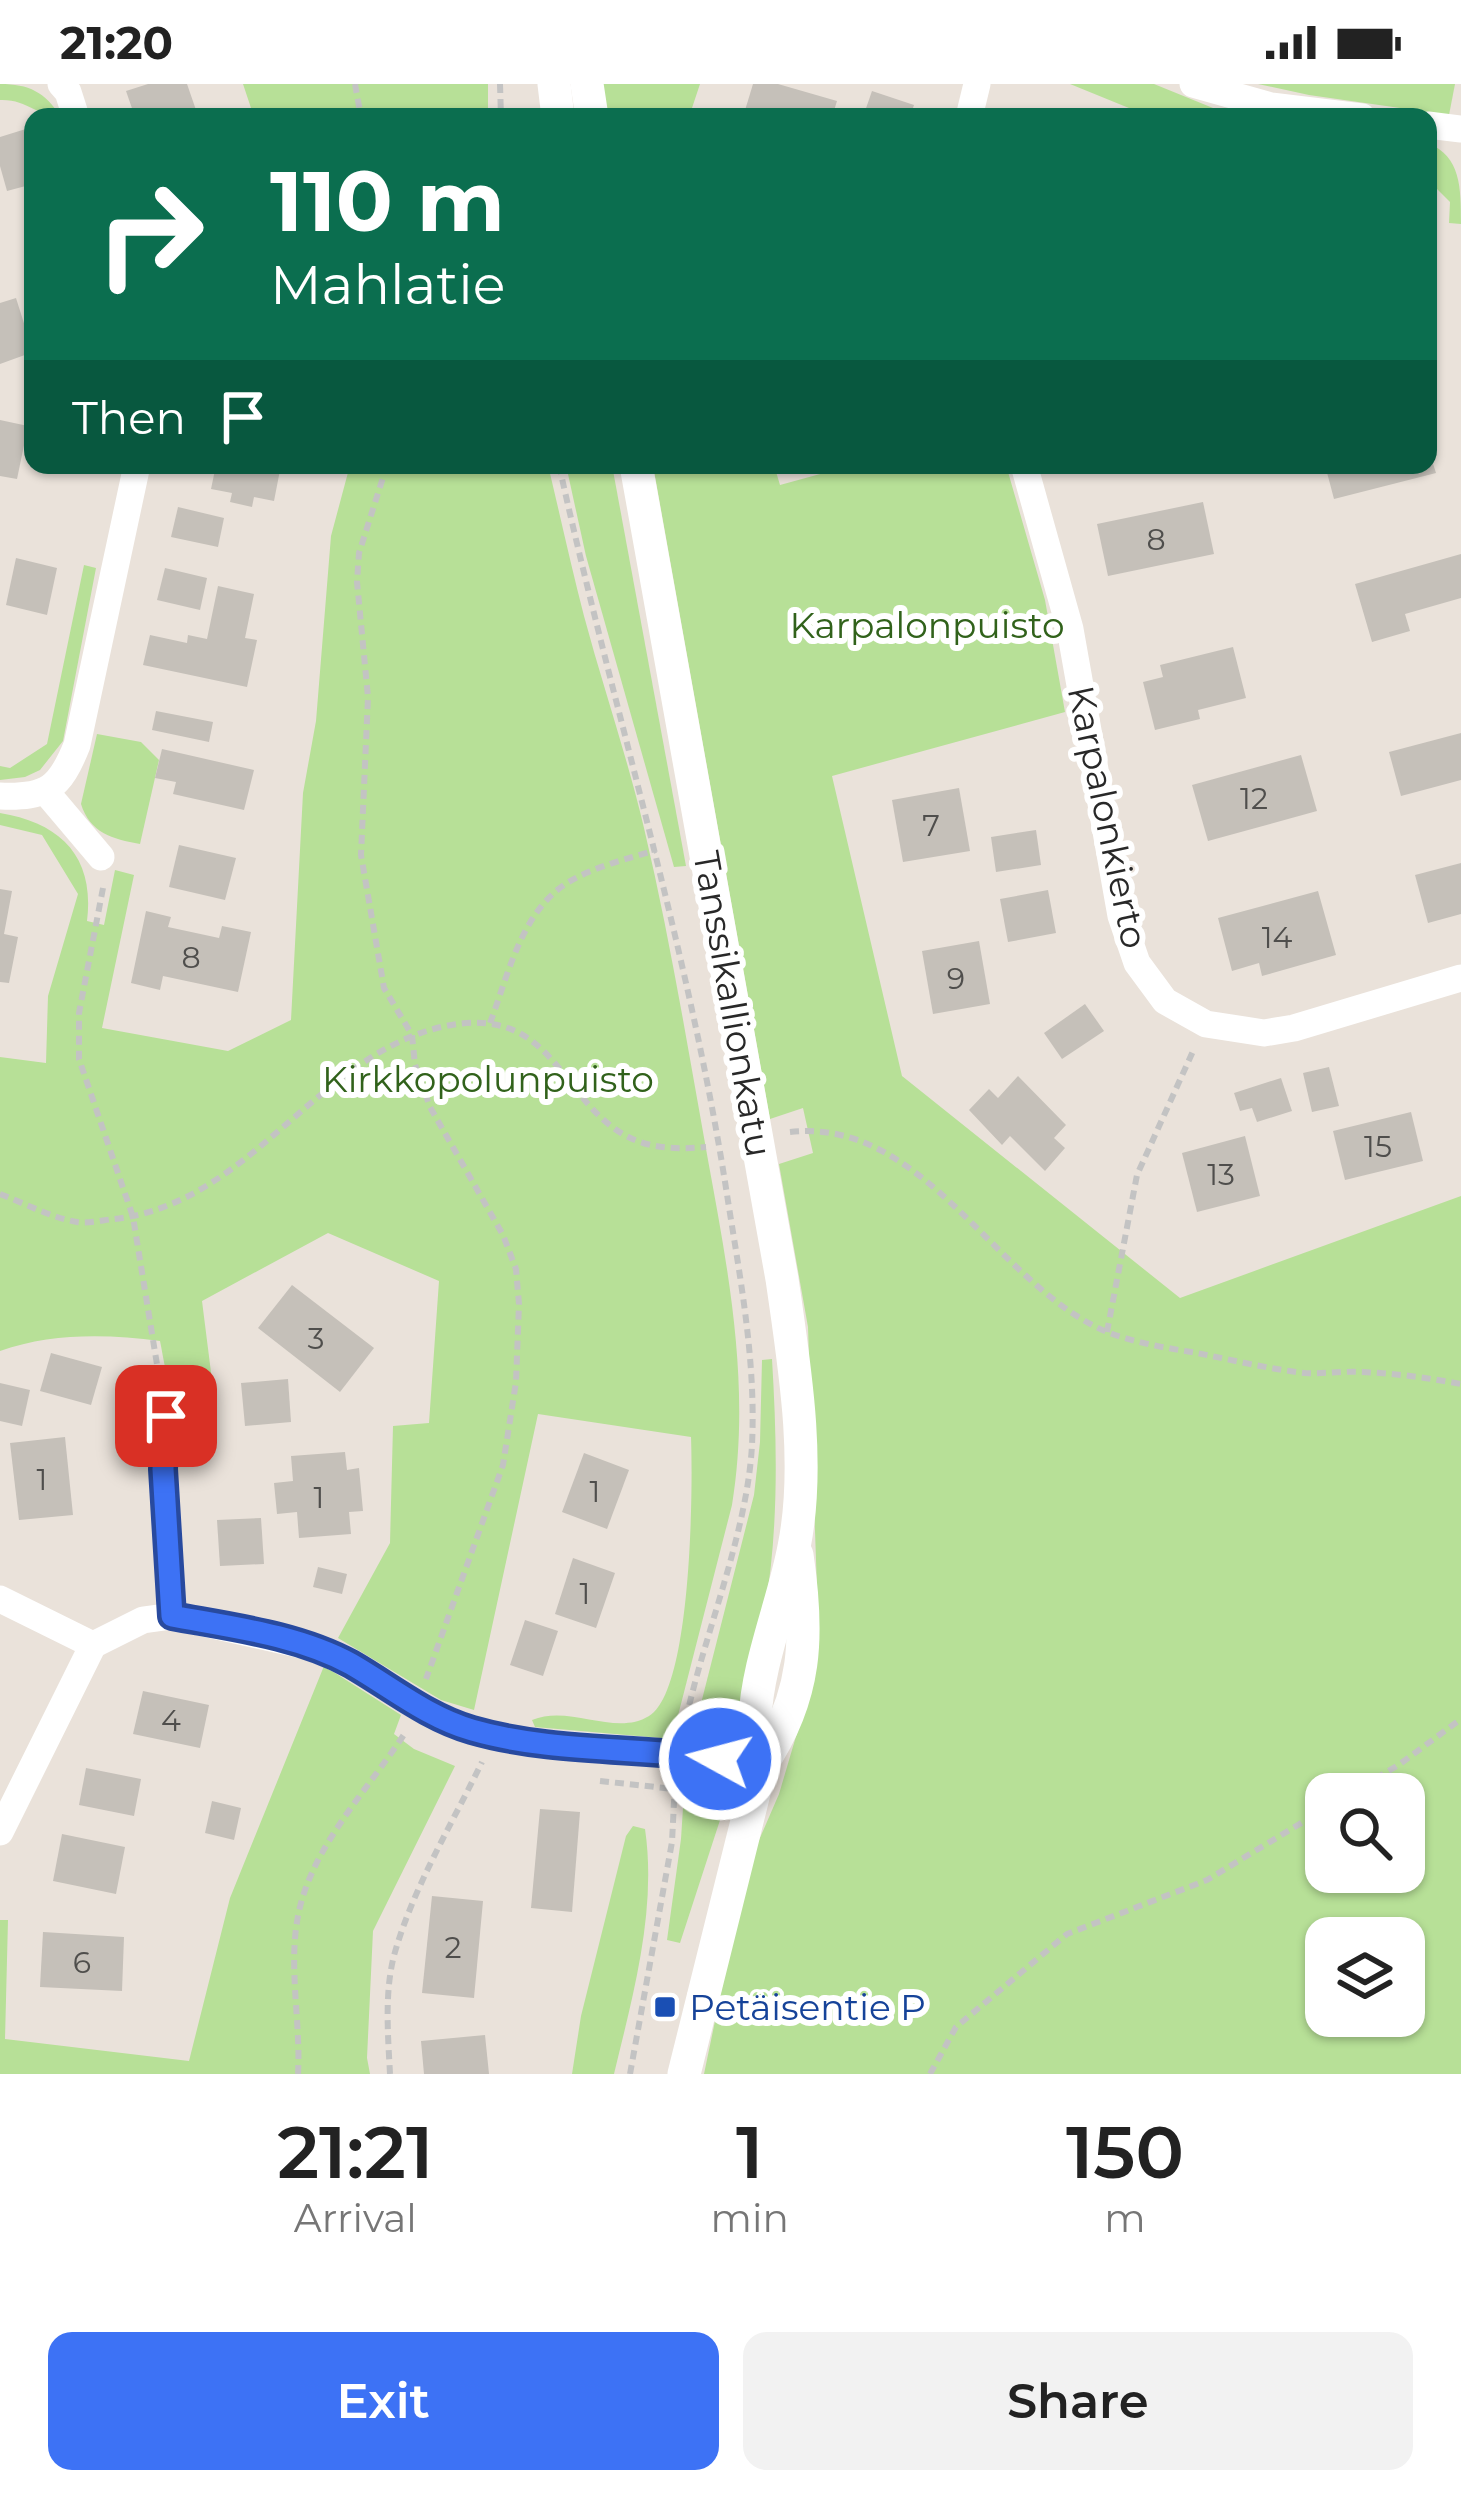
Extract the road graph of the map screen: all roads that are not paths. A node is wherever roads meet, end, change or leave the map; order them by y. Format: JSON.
{"nodes":[{"id":1,"x":1193,"y":84,"type":"edge"},
{"id":2,"x":1288,"y":108,"type":"edge"},
{"id":3,"x":135,"y":474,"type":"edge"},
{"id":4,"x":638,"y":474,"type":"edge"},
{"id":5,"x":1027,"y":474,"type":"edge"},
{"id":6,"x":46,"y":792,"type":"junction"},
{"id":7,"x":0,"y":796,"type":"edge"},
{"id":8,"x":101,"y":856,"type":"road end"},
{"id":9,"x":1461,"y":979,"type":"edge"},
{"id":10,"x":166,"y":1416,"type":"road end"},
{"id":11,"x":0,"y":1599,"type":"edge"},
{"id":12,"x":172,"y":1616,"type":"junction"},
{"id":13,"x":93,"y":1645,"type":"junction"},
{"id":14,"x":761,"y":1765,"type":"junction"},
{"id":15,"x":0,"y":1832,"type":"edge"},
{"id":16,"x":685,"y":2074,"type":"edge"}],
"edges":[{"from":1,"to":2,"type":"street"},
{"from":3,"to":6,"type":"street"},
{"from":4,"to":14,"type":"street","name":"Tanssikallionkatu"},
{"from":5,"to":9,"type":"street","name":"Karpalonkierto"},
{"from":6,"to":7,"type":"street"},
{"from":6,"to":8,"type":"street"},
{"from":10,"to":12,"type":"street"},
{"from":11,"to":13,"type":"street"},
{"from":12,"to":13,"type":"street"},
{"from":12,"to":14,"type":"street"},
{"from":13,"to":15,"type":"street"},
{"from":14,"to":16,"type":"street","name":"Tanssikallionkatu"}]}
